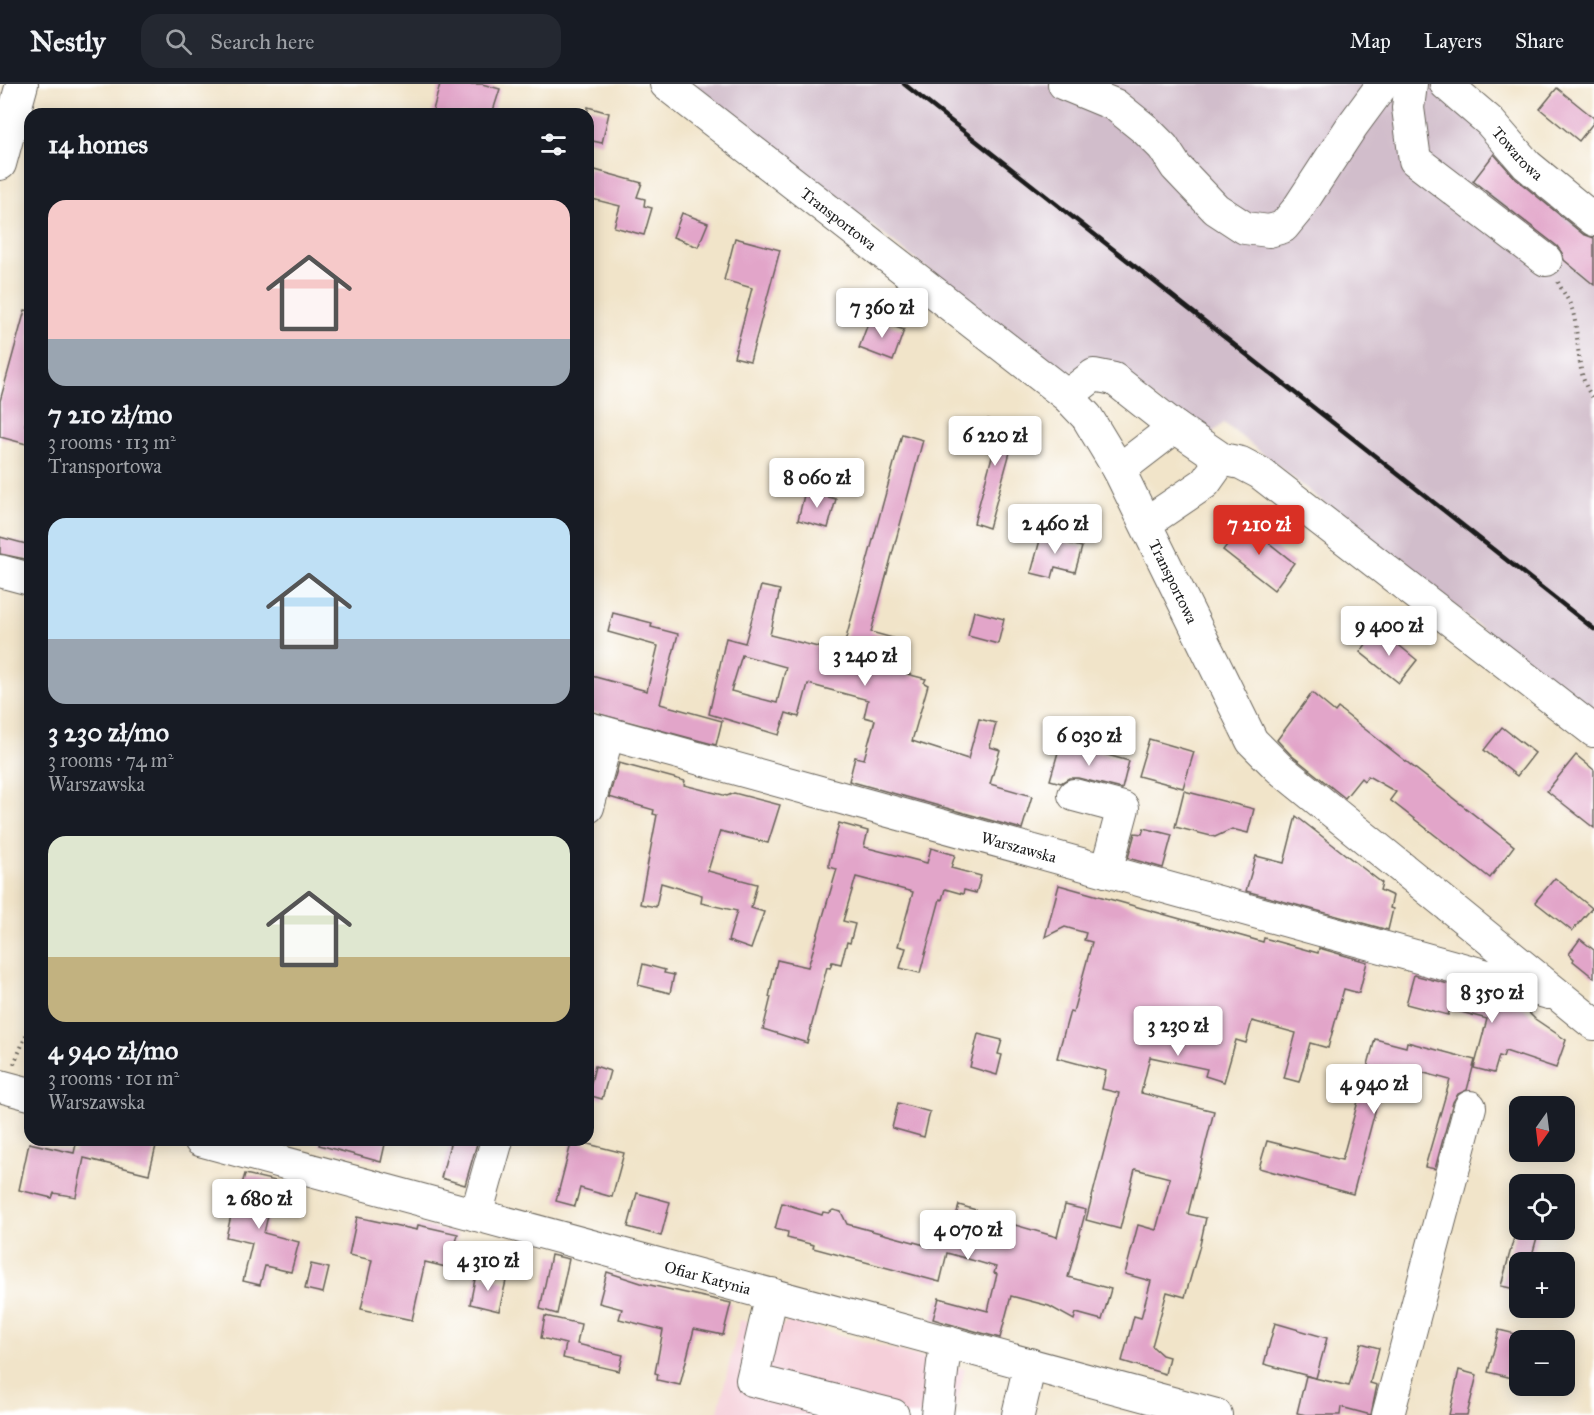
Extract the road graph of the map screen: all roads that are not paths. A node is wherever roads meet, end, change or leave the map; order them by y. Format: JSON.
{"nodes":[{"id":1,"x":22,"y":84,"type":"edge"},
{"id":2,"x":666,"y":84,"type":"edge"},
{"id":3,"x":1064,"y":84,"type":"edge"},
{"id":4,"x":1383,"y":84,"type":"edge"},
{"id":5,"x":1411,"y":84,"type":"edge"},
{"id":6,"x":1446,"y":84,"type":"edge"},
{"id":7,"x":0,"y":164,"type":"edge"},
{"id":8,"x":1594,"y":220,"type":"edge"},
{"id":9,"x":1546,"y":260,"type":"road end"},
{"id":10,"x":1067,"y":396,"type":"junction"},
{"id":11,"x":1175,"y":427,"type":"junction"},
{"id":12,"x":1222,"y":459,"type":"junction"},
{"id":13,"x":1119,"y":470,"type":"junction"},
{"id":14,"x":1146,"y":523,"type":"junction"},
{"id":15,"x":0,"y":571,"type":"edge"},
{"id":16,"x":24,"y":577,"type":"edge"},
{"id":17,"x":598,"y":731,"type":"edge"},
{"id":18,"x":1594,"y":731,"type":"edge"},
{"id":19,"x":594,"y":761,"type":"edge"},
{"id":20,"x":1074,"y":795,"type":"dead end"},
{"id":21,"x":1106,"y":871,"type":"junction"},
{"id":22,"x":1467,"y":921,"type":"junction"},
{"id":23,"x":1449,"y":966,"type":"junction"},
{"id":24,"x":1561,"y":997,"type":"junction"},
{"id":25,"x":1594,"y":1024,"type":"edge"},
{"id":26,"x":1470,"y":1107,"type":"dead end"},
{"id":27,"x":222,"y":1146,"type":"edge"},
{"id":28,"x":495,"y":1146,"type":"edge"},
{"id":29,"x":476,"y":1215,"type":"junction"},
{"id":30,"x":772,"y":1294,"type":"junction"},
{"id":31,"x":948,"y":1342,"type":"junction"},
{"id":32,"x":1030,"y":1364,"type":"junction"},
{"id":33,"x":893,"y":1415,"type":"edge"},
{"id":34,"x":937,"y":1415,"type":"edge"},
{"id":35,"x":1018,"y":1415,"type":"edge"},
{"id":36,"x":1216,"y":1415,"type":"edge"},
{"id":37,"x":1388,"y":1415,"type":"edge"}],
"edges":[{"from":1,"to":7,"type":"street"},
{"from":2,"to":10,"type":"street","name":"Transportowa"},
{"from":3,"to":4,"type":"street"},
{"from":5,"to":9,"type":"street"},
{"from":6,"to":8,"type":"street","name":"Towarowa"},
{"from":10,"to":11,"type":"street"},
{"from":10,"to":13,"type":"street","name":"Transportowa"},
{"from":11,"to":12,"type":"street"},
{"from":11,"to":13,"type":"street"},
{"from":12,"to":14,"type":"street"},
{"from":12,"to":18,"type":"street"},
{"from":13,"to":14,"type":"street","name":"Transportowa"},
{"from":14,"to":22,"type":"street","name":"Transportowa"},
{"from":15,"to":16,"type":"street"},
{"from":17,"to":19,"type":"street"},
{"from":17,"to":21,"type":"street","name":"Warszawska"},
{"from":20,"to":21,"type":"street"},
{"from":21,"to":23,"type":"street","name":"Warszawska"},
{"from":22,"to":23,"type":"street"},
{"from":22,"to":24,"type":"street","name":"Transportowa"},
{"from":23,"to":24,"type":"street","name":"Warszawska"},
{"from":24,"to":25,"type":"street","name":"Warszawska"},
{"from":26,"to":37,"type":"street"},
{"from":27,"to":29,"type":"street","name":"Ofiar Katynia"},
{"from":28,"to":29,"type":"street"},
{"from":29,"to":30,"type":"street","name":"Ofiar Katynia"},
{"from":30,"to":31,"type":"street","name":"Ofiar Katynia"},
{"from":30,"to":33,"type":"street"},
{"from":31,"to":32,"type":"street","name":"Ofiar Katynia"},
{"from":31,"to":34,"type":"street"},
{"from":32,"to":35,"type":"street"},
{"from":32,"to":36,"type":"street","name":"Ofiar Katynia"}]}
